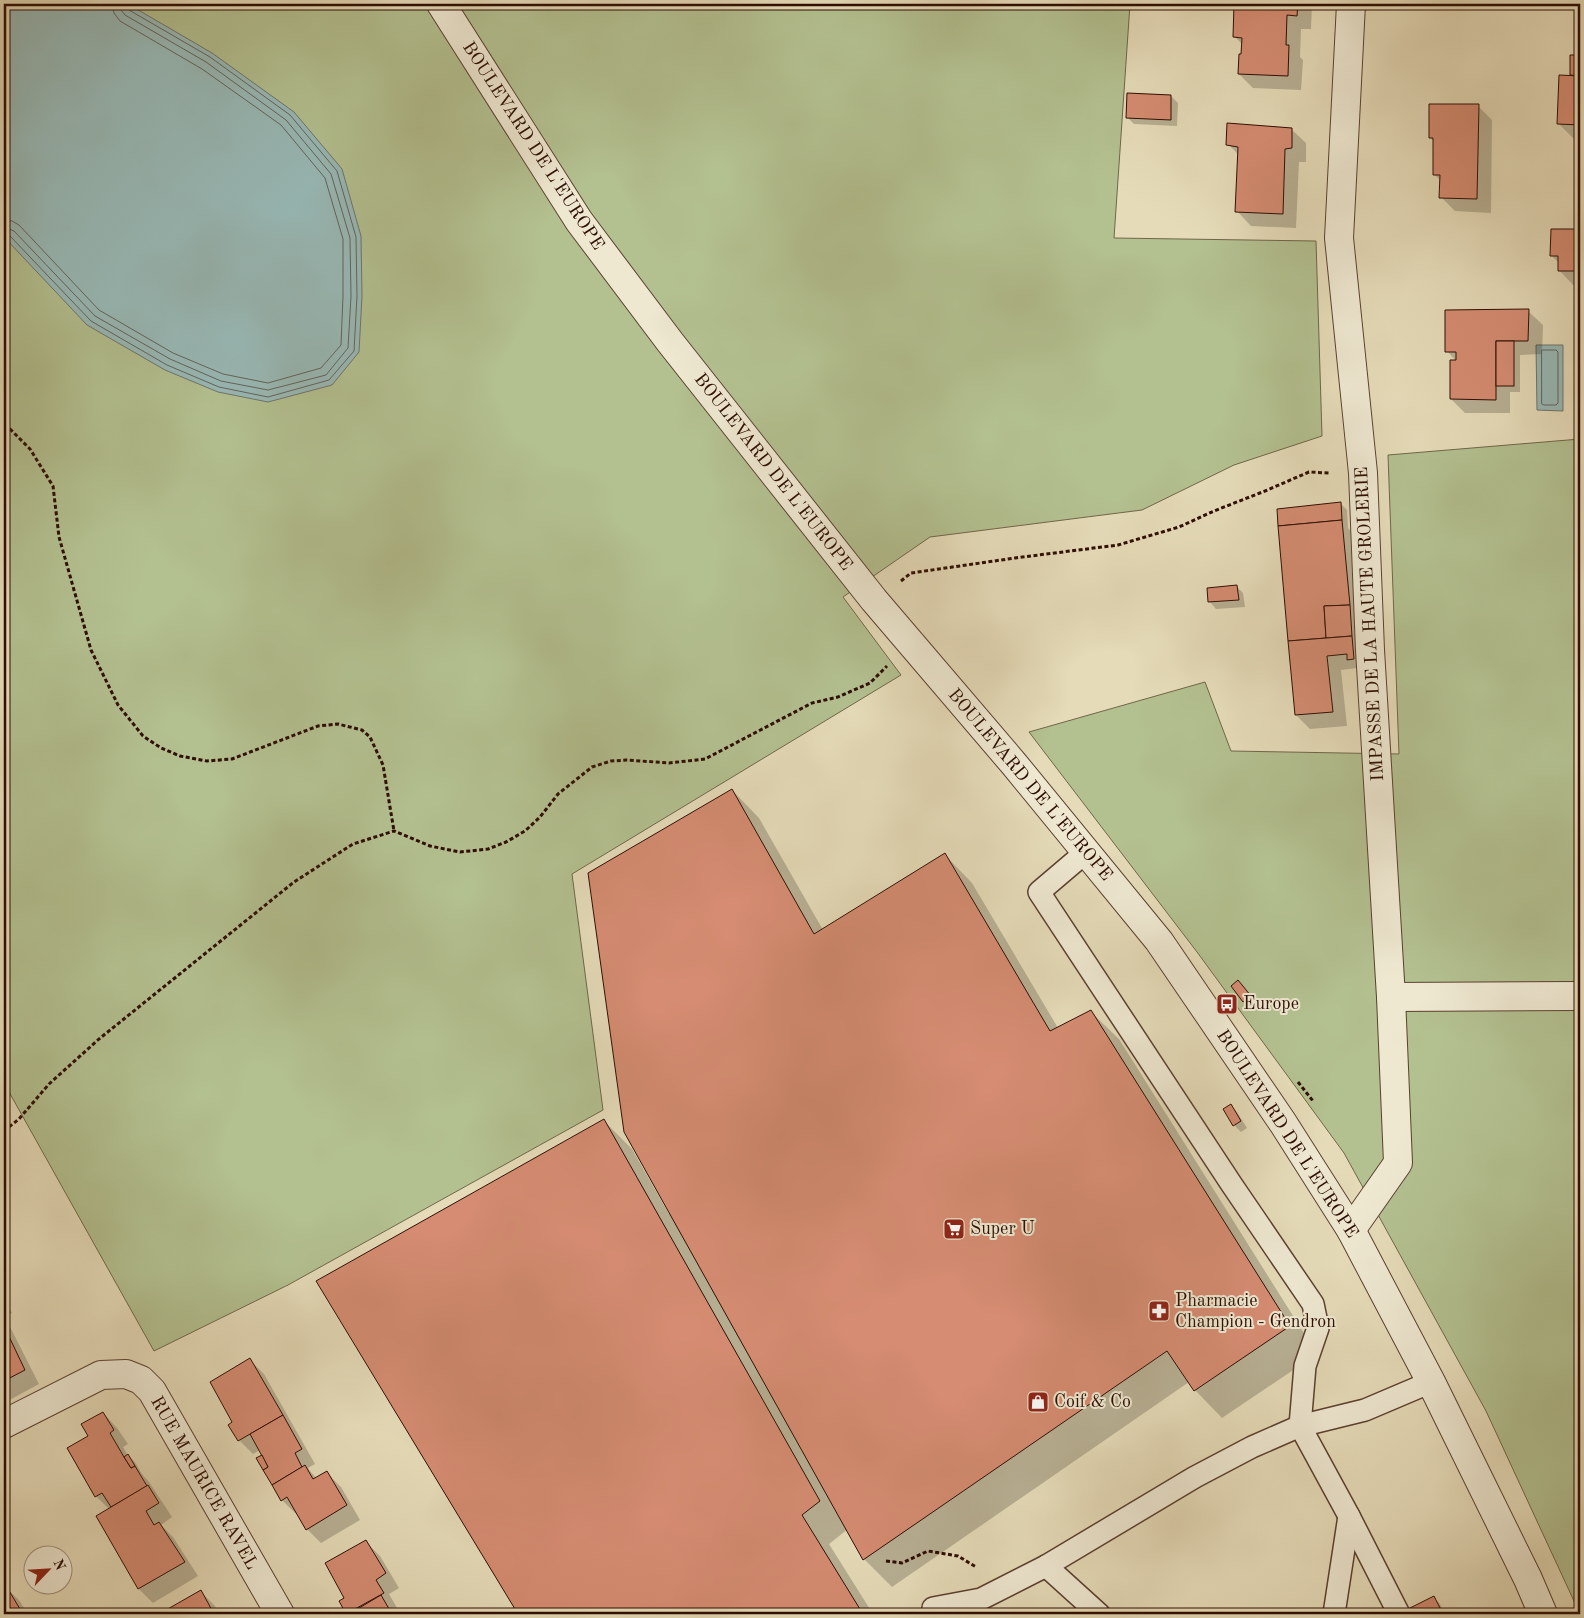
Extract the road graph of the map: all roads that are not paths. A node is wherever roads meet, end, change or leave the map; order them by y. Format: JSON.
{"nodes":[{"id":1,"x":441,"y":4,"type":"edge"},
{"id":2,"x":1352,"y":4,"type":"edge"},
{"id":3,"x":1086,"y":852,"type":"junction"},
{"id":4,"x":1580,"y":996,"type":"edge"},
{"id":5,"x":1391,"y":997,"type":"junction"},
{"id":6,"x":1351,"y":1230,"type":"junction"},
{"id":7,"x":1431,"y":1382,"type":"junction"},
{"id":8,"x":4,"y":1424,"type":"edge"},
{"id":9,"x":1300,"y":1426,"type":"junction"},
{"id":10,"x":1349,"y":1516,"type":"junction"},
{"id":11,"x":1046,"y":1566,"type":"junction"},
{"id":12,"x":933,"y":1608,"type":"dead end"},
{"id":13,"x":280,"y":1614,"type":"edge"},
{"id":14,"x":1099,"y":1614,"type":"edge"},
{"id":15,"x":1334,"y":1614,"type":"edge"},
{"id":16,"x":1399,"y":1614,"type":"edge"},
{"id":17,"x":1542,"y":1614,"type":"edge"}],
"edges":[{"from":1,"to":3,"type":"street","name":"BOULEVARD DE L'EUROPE"},
{"from":2,"to":5,"type":"street","name":"IMPASSE DE LA HAUTE GROLERIE"},
{"from":3,"to":6,"type":"street","name":"BOULEVARD DE L'EUROPE"},
{"from":3,"to":9,"type":"lane"},
{"from":4,"to":5,"type":"street"},
{"from":5,"to":6,"type":"street","name":"IMPASSE DE LA HAUTE GROLERIE"},
{"from":6,"to":7,"type":"street","name":"BOULEVARD DE L'EUROPE"},
{"from":7,"to":9,"type":"lane"},
{"from":7,"to":17,"type":"street","name":"BOULEVARD DE L'EUROPE"},
{"from":8,"to":13,"type":"street","name":"RUE MAURICE RAVEL"},
{"from":9,"to":10,"type":"lane"},
{"from":9,"to":11,"type":"lane"},
{"from":10,"to":15,"type":"lane"},
{"from":10,"to":16,"type":"lane"},
{"from":11,"to":12,"type":"lane"},
{"from":11,"to":14,"type":"lane"}]}
